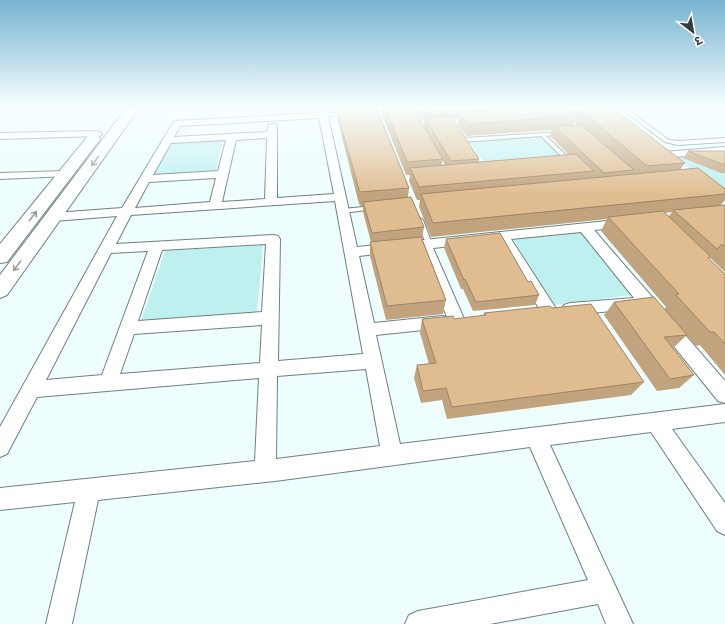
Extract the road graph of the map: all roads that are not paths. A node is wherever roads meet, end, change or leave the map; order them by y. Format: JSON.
{"nodes":[{"id":1,"x":95,"y":136,"type":"edge"},
{"id":2,"x":113,"y":136,"type":"edge"},
{"id":3,"x":170,"y":136,"type":"edge"},
{"id":4,"x":249,"y":136,"type":"edge"},
{"id":5,"x":271,"y":136,"type":"edge"},
{"id":6,"x":327,"y":136,"type":"edge"},
{"id":7,"x":460,"y":136,"type":"edge"},
{"id":8,"x":514,"y":136,"type":"edge"},
{"id":9,"x":544,"y":136,"type":"edge"},
{"id":10,"x":660,"y":136,"type":"edge"},
{"id":11,"x":232,"y":137,"type":"junction"},
{"id":12,"x":168,"y":140,"type":"junction"},
{"id":13,"x":463,"y":140,"type":"junction"},
{"id":14,"x":725,"y":140,"type":"edge"},
{"id":15,"x":467,"y":146,"type":"edge"},
{"id":16,"x":725,"y":150,"type":"edge"},
{"id":17,"x":565,"y":164,"type":"edge"},
{"id":18,"x":572,"y":164,"type":"junction"},
{"id":19,"x":674,"y":164,"type":"edge"},
{"id":20,"x":577,"y":168,"type":"edge"},
{"id":21,"x":65,"y":174,"type":"junction"},
{"id":22,"x":223,"y":174,"type":"junction"},
{"id":23,"x":0,"y":176,"type":"edge"},
{"id":24,"x":145,"y":179,"type":"junction"},
{"id":25,"x":271,"y":202,"type":"junction"},
{"id":26,"x":342,"y":204,"type":"junction"},
{"id":27,"x":215,"y":206,"type":"junction"},
{"id":28,"x":382,"y":207,"type":"edge"},
{"id":29,"x":416,"y":211,"type":"edge"},
{"id":30,"x":126,"y":212,"type":"junction"},
{"id":31,"x":54,"y":217,"type":"junction"},
{"id":32,"x":639,"y":221,"type":"edge"},
{"id":33,"x":584,"y":227,"type":"junction"},
{"id":34,"x":502,"y":236,"type":"junction"},
{"id":35,"x":427,"y":244,"type":"junction"},
{"id":36,"x":157,"y":246,"type":"junction"},
{"id":37,"x":106,"y":249,"type":"junction"},
{"id":38,"x":352,"y":252,"type":"junction"},
{"id":39,"x":0,"y":258,"type":"edge"},
{"id":40,"x":0,"y":290,"type":"edge"},
{"id":41,"x":646,"y":301,"type":"junction"},
{"id":42,"x":270,"y":318,"type":"junction"},
{"id":43,"x":128,"y":328,"type":"junction"},
{"id":44,"x":367,"y":330,"type":"junction"},
{"id":45,"x":373,"y":361,"type":"junction"},
{"id":46,"x":268,"y":370,"type":"junction"},
{"id":47,"x":108,"y":383,"type":"junction"},
{"id":48,"x":31,"y":389,"type":"junction"},
{"id":49,"x":725,"y":395,"type":"edge"},
{"id":50,"x":725,"y":413,"type":"edge"},
{"id":51,"x":656,"y":422,"type":"junction"},
{"id":52,"x":536,"y":437,"type":"junction"},
{"id":53,"x":0,"y":447,"type":"edge"},
{"id":54,"x":392,"y":455,"type":"junction"},
{"id":55,"x":265,"y":471,"type":"junction"},
{"id":56,"x":89,"y":490,"type":"junction"},
{"id":57,"x":0,"y":499,"type":"edge"},
{"id":58,"x":725,"y":523,"type":"edge"},
{"id":59,"x":605,"y":590,"type":"junction"},
{"id":60,"x":59,"y":624,"type":"edge"},
{"id":61,"x":418,"y":624,"type":"edge"},
{"id":62,"x":620,"y":624,"type":"edge"}],
"edges":[{"from":1,"to":21,"type":"street"},
{"from":2,"to":31,"type":"street","one_way":true},
{"from":3,"to":12,"type":"street"},
{"from":4,"to":11,"type":"street"},
{"from":5,"to":25,"type":"street"},
{"from":6,"to":26,"type":"street"},
{"from":7,"to":13,"type":"lane"},
{"from":8,"to":13,"type":"lane"},
{"from":9,"to":18,"type":"lane"},
{"from":10,"to":14,"type":"lane"},
{"from":11,"to":12,"type":"street"},
{"from":11,"to":22,"type":"street"},
{"from":12,"to":24,"type":"street"},
{"from":13,"to":15,"type":"lane"},
{"from":16,"to":19,"type":"street"},
{"from":17,"to":18,"type":"lane"},
{"from":18,"to":20,"type":"lane"},
{"from":21,"to":23,"type":"street"},
{"from":39,"to":21,"type":"street","one_way":true},
{"from":22,"to":24,"type":"street"},
{"from":22,"to":27,"type":"street"},
{"from":24,"to":30,"type":"street"},
{"from":25,"to":26,"type":"street"},
{"from":25,"to":27,"type":"street"},
{"from":26,"to":28,"type":"lane"},
{"from":26,"to":38,"type":"street"},
{"from":27,"to":30,"type":"street"},
{"from":29,"to":35,"type":"lane"},
{"from":30,"to":31,"type":"street"},
{"from":30,"to":37,"type":"street"},
{"from":31,"to":40,"type":"street","one_way":true},
{"from":32,"to":33,"type":"street"},
{"from":33,"to":34,"type":"street"},
{"from":33,"to":41,"type":"street"},
{"from":34,"to":35,"type":"street"},
{"from":34,"to":41,"type":"street"},
{"from":35,"to":38,"type":"street"},
{"from":35,"to":44,"type":"street"},
{"from":36,"to":37,"type":"street"},
{"from":36,"to":42,"type":"street"},
{"from":36,"to":43,"type":"street"},
{"from":37,"to":48,"type":"street"},
{"from":38,"to":44,"type":"street"},
{"from":41,"to":49,"type":"street"},
{"from":42,"to":43,"type":"street"},
{"from":42,"to":46,"type":"street"},
{"from":43,"to":47,"type":"street"},
{"from":44,"to":45,"type":"street"},
{"from":45,"to":46,"type":"street"},
{"from":45,"to":54,"type":"street"},
{"from":46,"to":47,"type":"street"},
{"from":46,"to":55,"type":"street"},
{"from":47,"to":48,"type":"street"},
{"from":48,"to":53,"type":"street"},
{"from":50,"to":51,"type":"street"},
{"from":51,"to":52,"type":"street"},
{"from":51,"to":58,"type":"street"},
{"from":52,"to":54,"type":"street"},
{"from":52,"to":59,"type":"street"},
{"from":54,"to":55,"type":"street"},
{"from":55,"to":56,"type":"street"},
{"from":56,"to":57,"type":"street"},
{"from":56,"to":60,"type":"street"},
{"from":59,"to":61,"type":"street"},
{"from":59,"to":62,"type":"street"}]}
